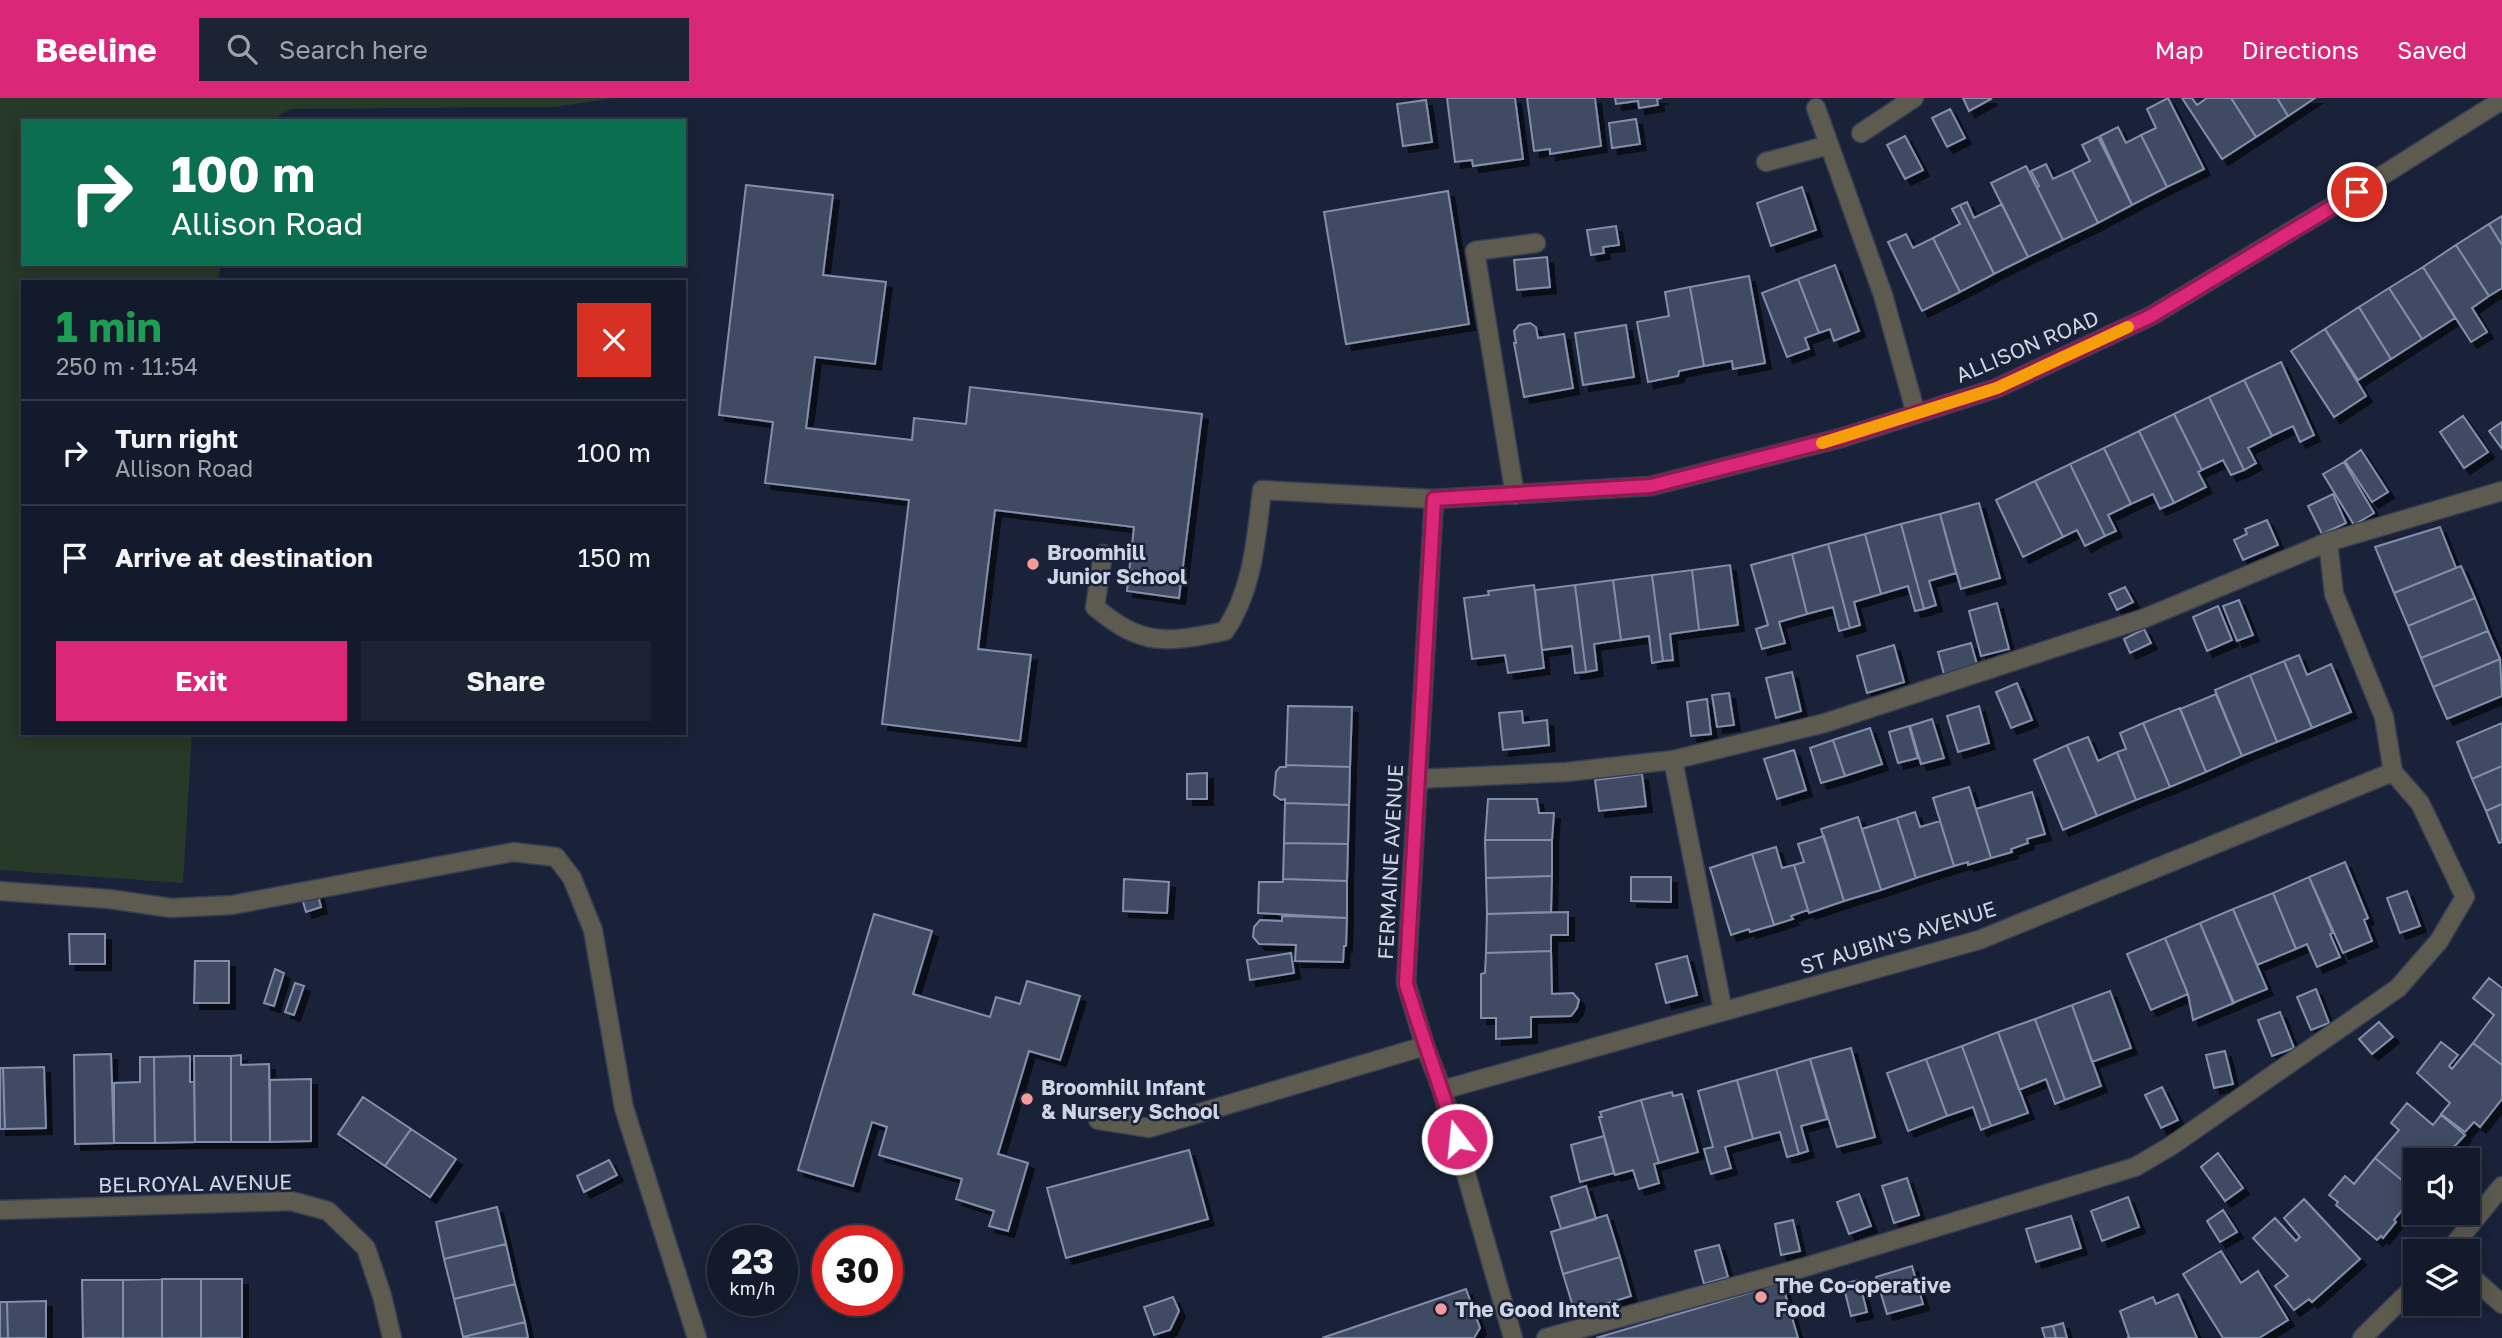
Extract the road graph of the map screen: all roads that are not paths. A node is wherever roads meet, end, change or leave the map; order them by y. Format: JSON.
{"nodes":[{"id":1,"x":1914,"y":98,"type":"edge"},
{"id":2,"x":2502,"y":100,"type":"edge"},
{"id":3,"x":1816,"y":108,"type":"dead end"},
{"id":4,"x":1861,"y":133,"type":"dead end"},
{"id":5,"x":1829,"y":145,"type":"junction"},
{"id":6,"x":1766,"y":162,"type":"dead end"},
{"id":7,"x":1536,"y":243,"type":"dead end"},
{"id":8,"x":1916,"y":414,"type":"junction"},
{"id":9,"x":2502,"y":491,"type":"edge"},
{"id":10,"x":1515,"y":495,"type":"junction"},
{"id":11,"x":1434,"y":499,"type":"junction"},
{"id":12,"x":2328,"y":542,"type":"junction"},
{"id":13,"x":1103,"y":554,"type":"dead end"},
{"id":14,"x":1672,"y":760,"type":"junction"},
{"id":15,"x":2393,"y":772,"type":"junction"},
{"id":16,"x":1417,"y":779,"type":"junction"},
{"id":17,"x":0,"y":891,"type":"edge"},
{"id":18,"x":1723,"y":1011,"type":"junction"},
{"id":19,"x":1425,"y":1046,"type":"junction"},
{"id":20,"x":1442,"y":1090,"type":"junction"},
{"id":21,"x":1098,"y":1120,"type":"dead end"},
{"id":22,"x":2502,"y":1186,"type":"edge"},
{"id":23,"x":0,"y":1210,"type":"edge"},
{"id":24,"x":2459,"y":1239,"type":"edge"},
{"id":25,"x":2480,"y":1285,"type":"edge"},
{"id":26,"x":2403,"y":1298,"type":"edge"},
{"id":27,"x":2502,"y":1304,"type":"edge"},
{"id":28,"x":392,"y":1338,"type":"edge"},
{"id":29,"x":697,"y":1338,"type":"edge"},
{"id":30,"x":1513,"y":1338,"type":"edge"},
{"id":31,"x":1546,"y":1338,"type":"edge"},
{"id":32,"x":2362,"y":1338,"type":"edge"}],
"edges":[{"from":1,"to":4,"type":"street"},
{"from":2,"to":8,"type":"street","name":"ALLISON ROAD"},
{"from":3,"to":5,"type":"street"},
{"from":5,"to":6,"type":"street"},
{"from":5,"to":8,"type":"street"},
{"from":7,"to":10,"type":"street"},
{"from":8,"to":10,"type":"street","name":"ALLISON ROAD"},
{"from":9,"to":12,"type":"street"},
{"from":10,"to":11,"type":"street","name":"ALLISON ROAD"},
{"from":11,"to":13,"type":"street","name":"ALLISON ROAD"},
{"from":11,"to":16,"type":"street","name":"FERMAINE AVENUE"},
{"from":12,"to":14,"type":"street"},
{"from":12,"to":15,"type":"street"},
{"from":14,"to":16,"type":"street"},
{"from":14,"to":18,"type":"street"},
{"from":15,"to":18,"type":"street","name":"ST AUBIN'S AVENUE"},
{"from":15,"to":31,"type":"street"},
{"from":16,"to":19,"type":"street","name":"FERMAINE AVENUE"},
{"from":17,"to":29,"type":"street"},
{"from":18,"to":20,"type":"street","name":"ST AUBIN'S AVENUE"},
{"from":19,"to":20,"type":"street","name":"FERMAINE AVENUE"},
{"from":19,"to":21,"type":"street"},
{"from":20,"to":30,"type":"street","name":"FERMAINE AVENUE"},
{"from":22,"to":24,"type":"street"},
{"from":23,"to":28,"type":"street","name":"BELROYAL AVENUE"},
{"from":25,"to":27,"type":"street"},
{"from":26,"to":32,"type":"street"}]}
